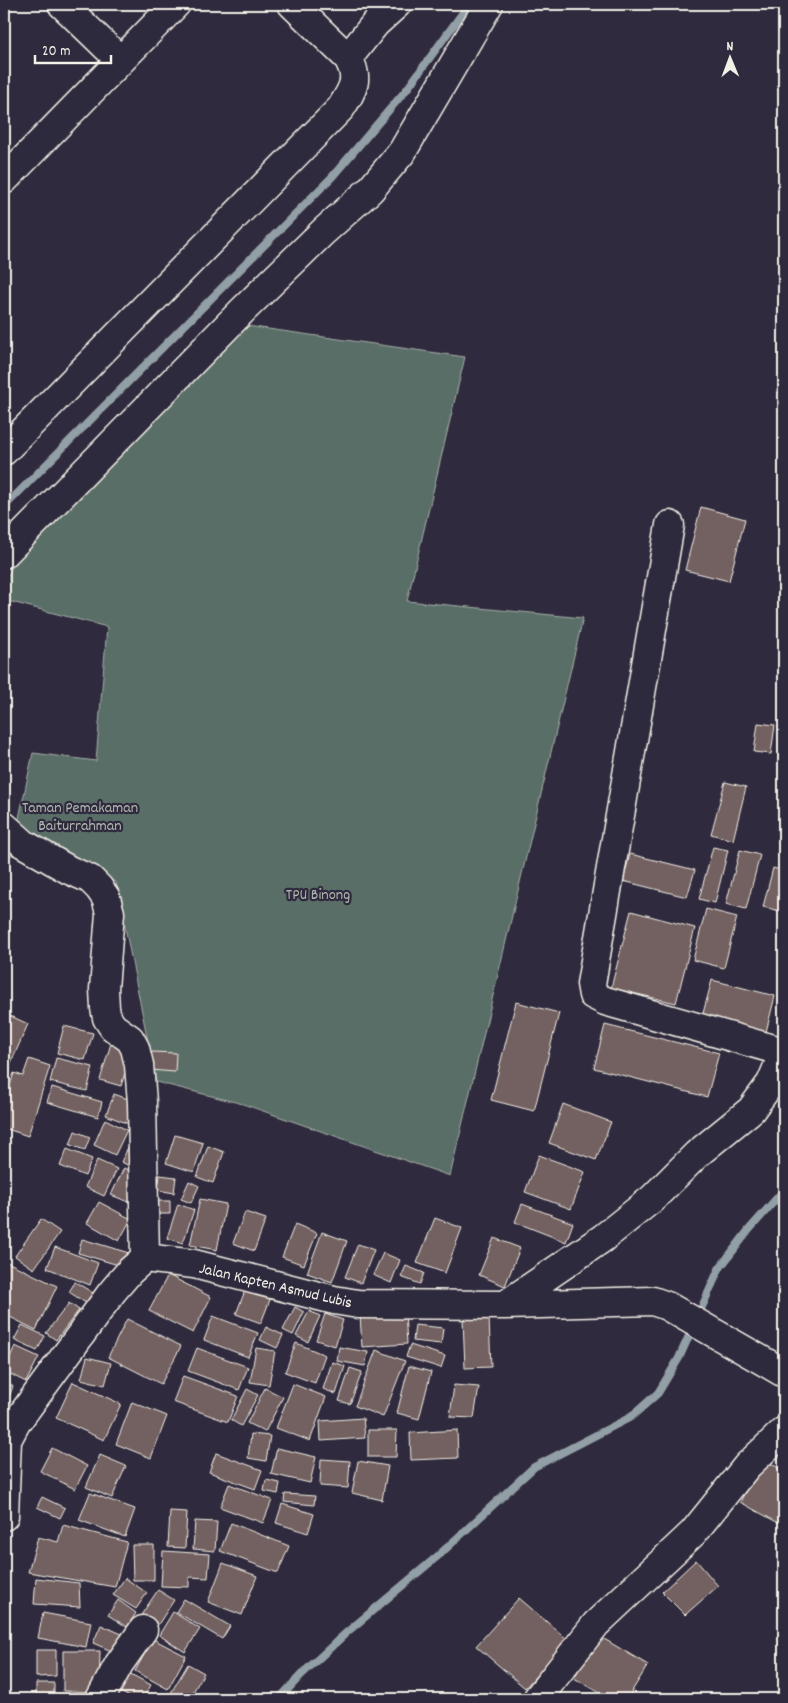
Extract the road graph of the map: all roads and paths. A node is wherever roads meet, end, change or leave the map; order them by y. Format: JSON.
{"nodes":[{"id":1,"x":62,"y":4,"type":"edge"},
{"id":2,"x":176,"y":4,"type":"edge"},
{"id":3,"x":292,"y":4,"type":"edge"},
{"id":4,"x":397,"y":4,"type":"edge"},
{"id":5,"x":489,"y":4,"type":"edge"},
{"id":6,"x":348,"y":58,"type":"junction"},
{"id":7,"x":120,"y":60,"type":"junction"},
{"id":8,"x":5,"y":177,"type":"edge"},
{"id":9,"x":9,"y":435,"type":"edge"},
{"id":10,"x":670,"y":525,"type":"dead end"},
{"id":11,"x":4,"y":554,"type":"edge"},
{"id":12,"x":4,"y":826,"type":"edge"},
{"id":13,"x":784,"y":1052,"type":"edge"},
{"id":14,"x":145,"y":1258,"type":"junction"},
{"id":15,"x":505,"y":1305,"type":"junction"},
{"id":16,"x":784,"y":1373,"type":"edge"},
{"id":17,"x":784,"y":1431,"type":"edge"},
{"id":18,"x":4,"y":1516,"type":"edge"},
{"id":19,"x":143,"y":1630,"type":"dead end"},
{"id":20,"x":100,"y":1699,"type":"edge"},
{"id":21,"x":537,"y":1699,"type":"edge"}],
"edges":[{"from":1,"to":7,"type":"street"},
{"from":2,"to":7,"type":"street"},
{"from":3,"to":6,"type":"street"},
{"from":4,"to":6,"type":"street"},
{"from":5,"to":11,"type":"street"},
{"from":6,"to":9,"type":"street"},
{"from":7,"to":8,"type":"street"},
{"from":10,"to":13,"type":"street"},
{"from":12,"to":14,"type":"street"},
{"from":13,"to":15,"type":"street"},
{"from":14,"to":15,"type":"street","name":"Jalan Kapten Asmud Lubis"},
{"from":14,"to":18,"type":"street"},
{"from":15,"to":16,"type":"street","name":"Jalan Kapten Asmud Lubis"},
{"from":17,"to":21,"type":"street"},
{"from":19,"to":20,"type":"street"}]}
